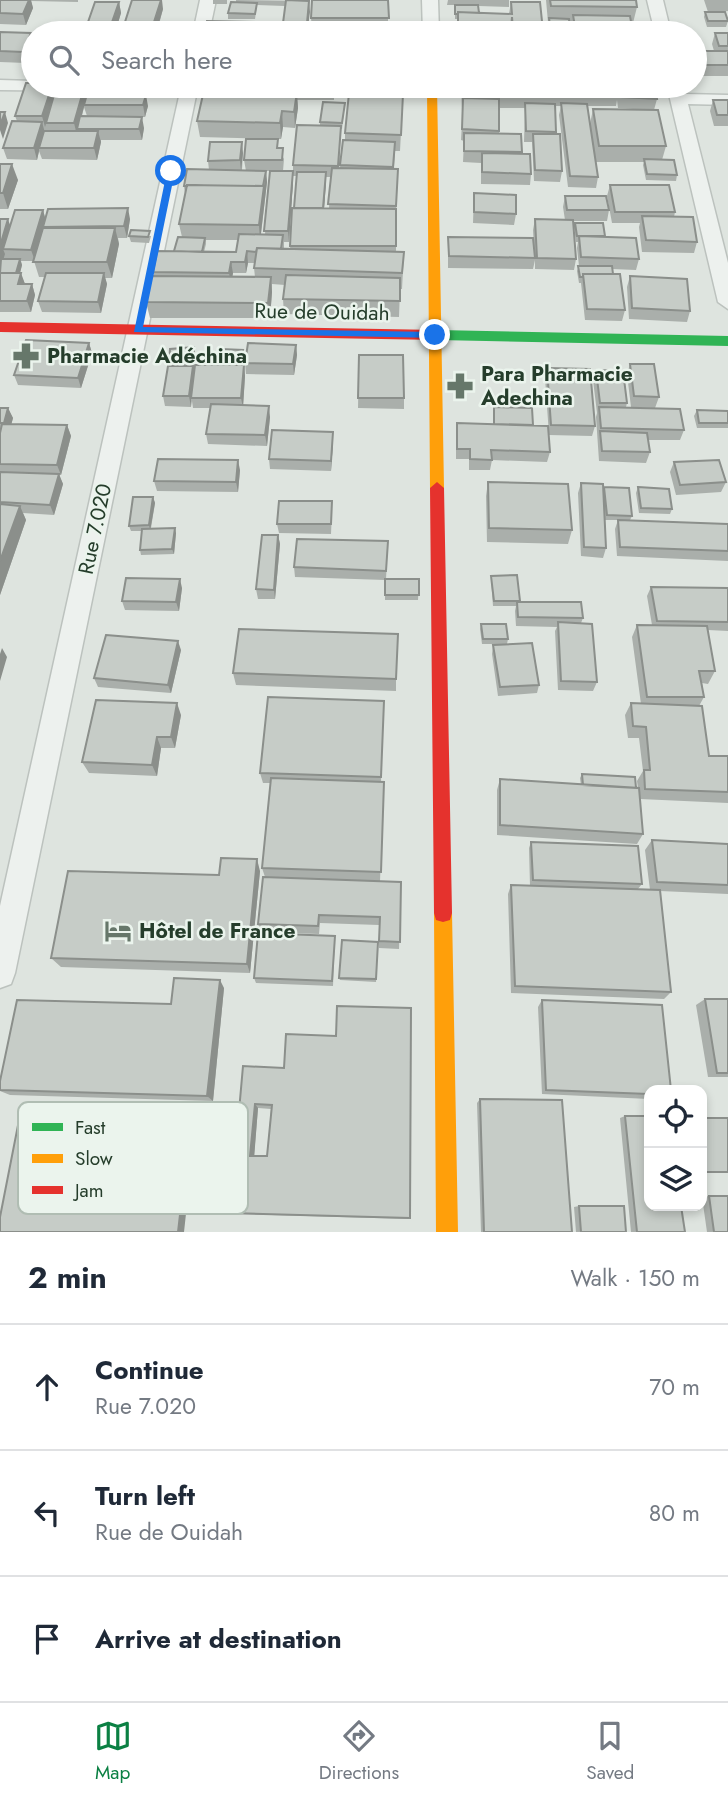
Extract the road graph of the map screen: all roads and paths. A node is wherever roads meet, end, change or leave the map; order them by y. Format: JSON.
{"nodes":[{"id":1,"x":208,"y":0,"type":"edge"},
{"id":2,"x":430,"y":0,"type":"edge"},
{"id":3,"x":654,"y":0,"type":"edge"},
{"id":4,"x":204,"y":21,"type":"edge"},
{"id":5,"x":431,"y":21,"type":"edge"},
{"id":6,"x":660,"y":21,"type":"edge"},
{"id":7,"x":0,"y":85,"type":"edge"},
{"id":8,"x":21,"y":86,"type":"edge"},
{"id":9,"x":707,"y":97,"type":"edge"},
{"id":10,"x":188,"y":98,"type":"edge"},
{"id":11,"x":432,"y":98,"type":"edge"},
{"id":12,"x":678,"y":98,"type":"edge"},
{"id":13,"x":728,"y":100,"type":"edge"},
{"id":14,"x":728,"y":302,"type":"edge"},
{"id":15,"x":0,"y":327,"type":"edge"},
{"id":16,"x":138,"y":330,"type":"junction"},
{"id":17,"x":435,"y":335,"type":"junction"},
{"id":18,"x":728,"y":341,"type":"edge"},
{"id":19,"x":0,"y":973,"type":"edge"},
{"id":20,"x":447,"y":1232,"type":"edge"}],
"edges":[{"from":1,"to":4,"type":"street"},
{"from":2,"to":5,"type":"street"},
{"from":3,"to":6,"type":"street"},
{"from":7,"to":8,"type":"street"},
{"from":9,"to":13,"type":"street"},
{"from":10,"to":16,"type":"street","name":"Rue 7.020"},
{"from":11,"to":17,"type":"street"},
{"from":12,"to":14,"type":"street"},
{"from":15,"to":16,"type":"street","name":"Rue de Ouidah"},
{"from":16,"to":17,"type":"street","name":"Rue de Ouidah"},
{"from":16,"to":19,"type":"street","name":"Rue 7.020"},
{"from":17,"to":18,"type":"street","name":"Rue de Ouidah"},
{"from":17,"to":20,"type":"street"}]}
